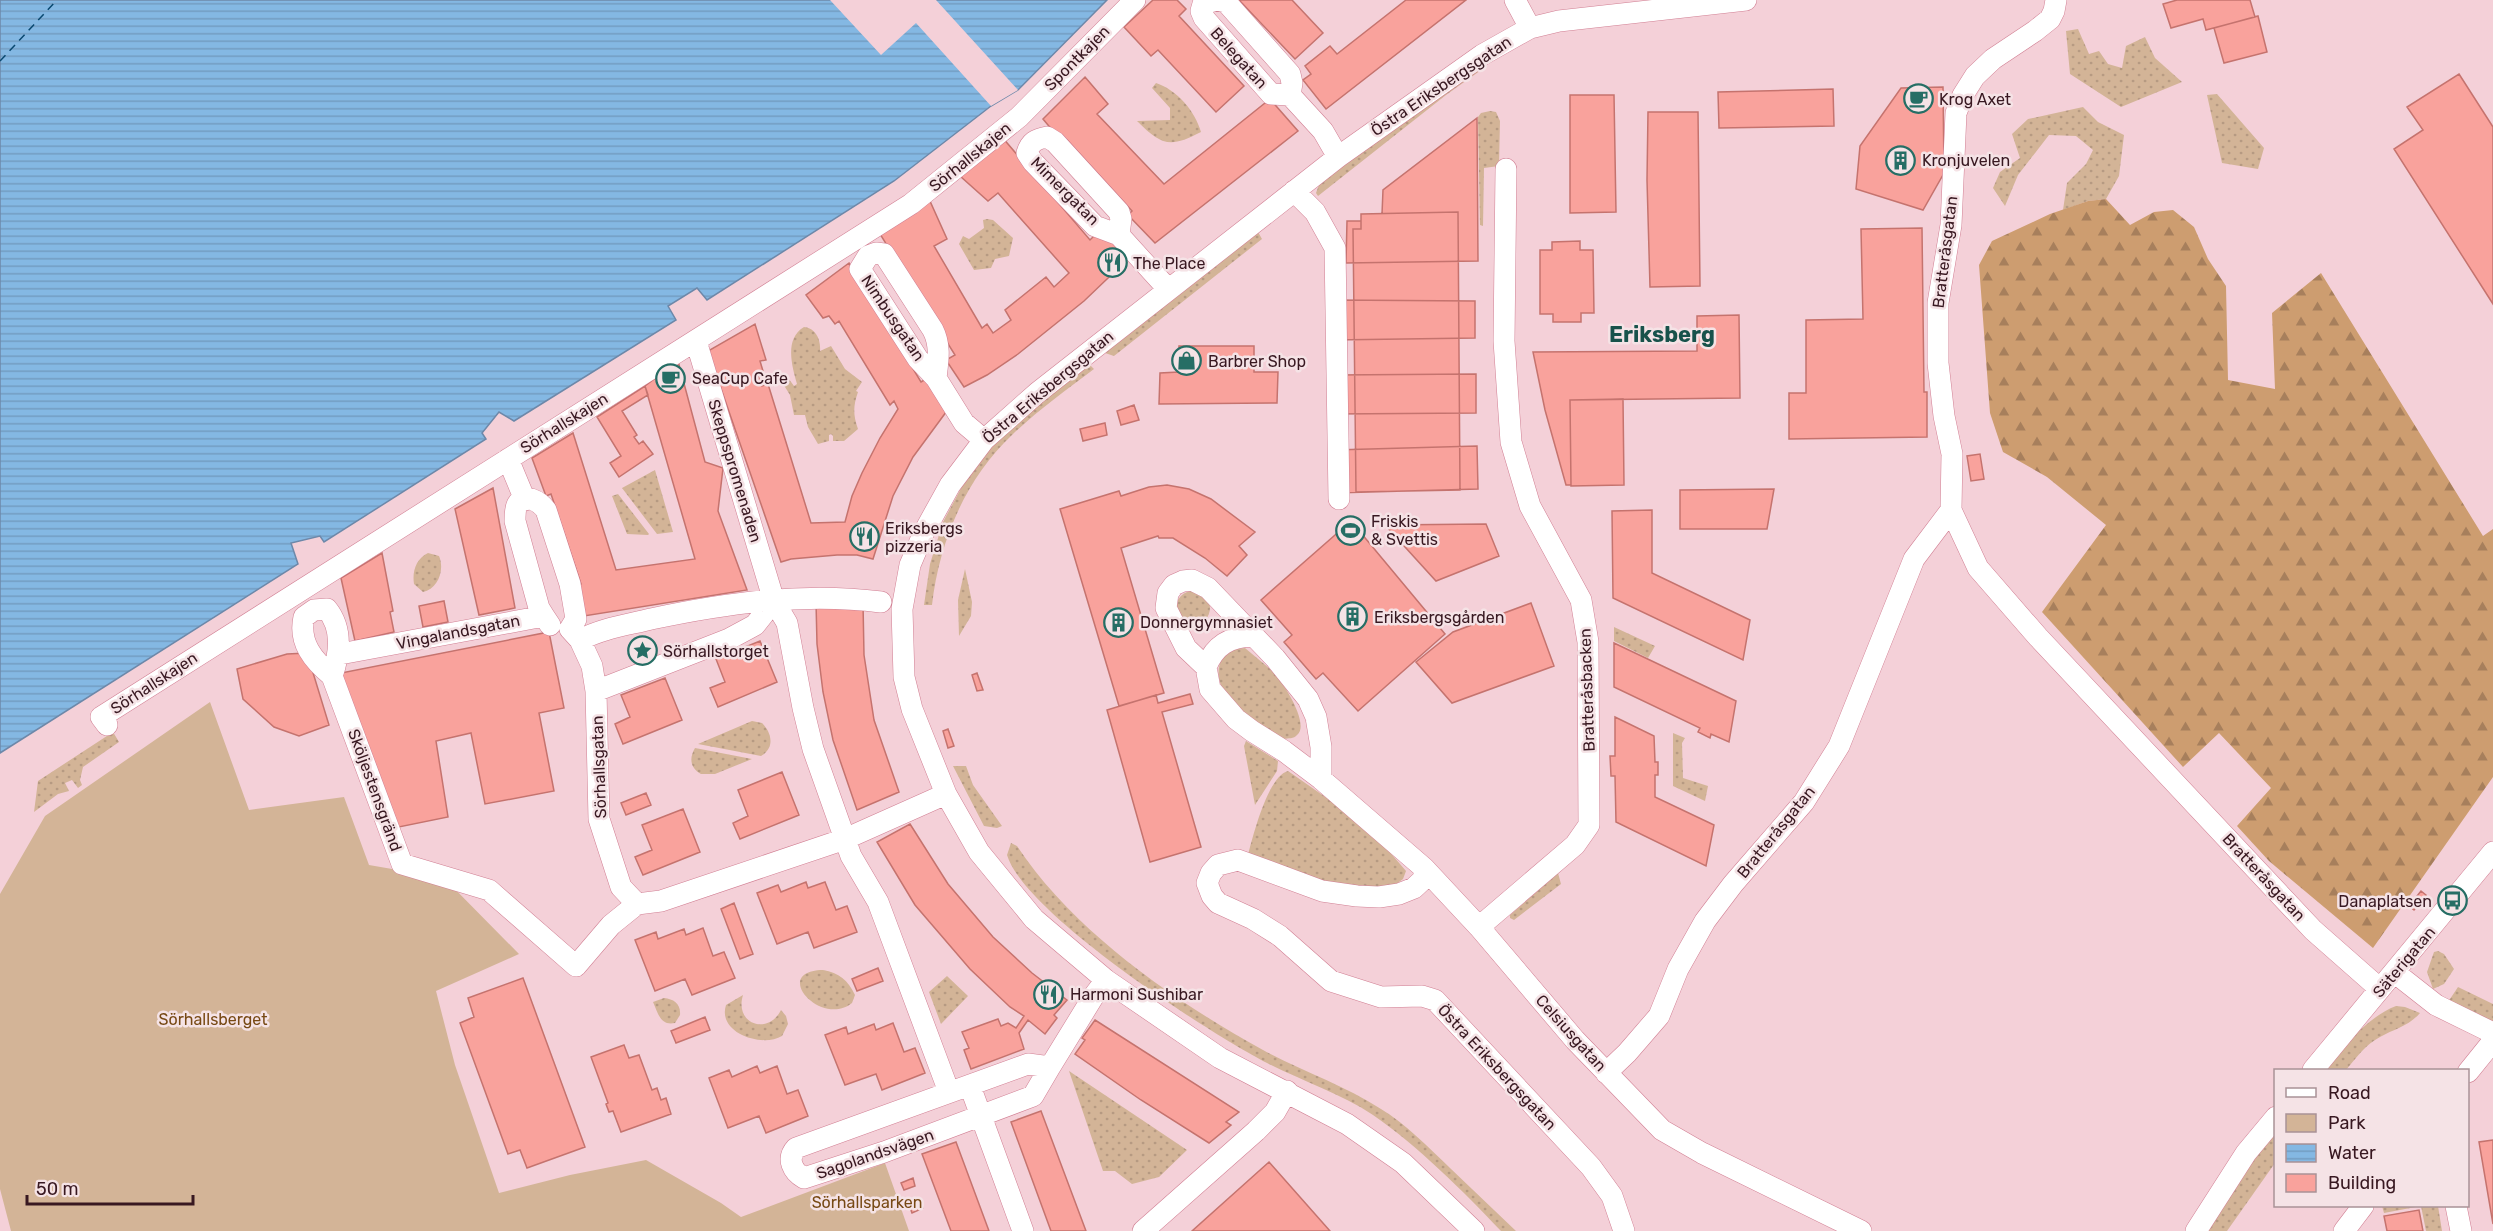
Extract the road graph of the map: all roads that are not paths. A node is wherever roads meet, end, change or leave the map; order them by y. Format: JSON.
{"nodes":[{"id":1,"x":1135,"y":0,"type":"edge"},
{"id":2,"x":1515,"y":0,"type":"edge"},
{"id":3,"x":1746,"y":0,"type":"edge"},
{"id":4,"x":2056,"y":0,"type":"edge"},
{"id":5,"x":1202,"y":2,"type":"edge"},
{"id":6,"x":1530,"y":28,"type":"junction"},
{"id":7,"x":1019,"y":117,"type":"junction"},
{"id":8,"x":1036,"y":139,"type":"junction"},
{"id":9,"x":1338,"y":157,"type":"junction"},
{"id":10,"x":1506,"y":169,"type":"dead end"},
{"id":11,"x":1294,"y":190,"type":"junction"},
{"id":12,"x":1119,"y":235,"type":"junction"},
{"id":13,"x":862,"y":247,"type":"junction"},
{"id":14,"x":1168,"y":289,"type":"junction"},
{"id":15,"x":696,"y":341,"type":"junction"},
{"id":16,"x":984,"y":440,"type":"junction"},
{"id":17,"x":508,"y":459,"type":"junction"},
{"id":18,"x":1339,"y":499,"type":"dead end"},
{"id":19,"x":525,"y":500,"type":"junction"},
{"id":20,"x":1951,"y":510,"type":"junction"},
{"id":21,"x":292,"y":597,"type":"junction"},
{"id":22,"x":774,"y":601,"type":"junction"},
{"id":23,"x":881,"y":602,"type":"dead end"},
{"id":24,"x":544,"y":616,"type":"junction"},
{"id":25,"x":304,"y":617,"type":"junction"},
{"id":26,"x":575,"y":634,"type":"junction"},
{"id":27,"x":1253,"y":636,"type":"junction"},
{"id":28,"x":340,"y":654,"type":"junction"},
{"id":29,"x":1206,"y":667,"type":"junction"},
{"id":30,"x":332,"y":676,"type":"junction"},
{"id":31,"x":596,"y":691,"type":"junction"},
{"id":32,"x":104,"y":721,"type":"dead end"},
{"id":33,"x":1321,"y":779,"type":"junction"},
{"id":34,"x":946,"y":794,"type":"junction"},
{"id":35,"x":845,"y":839,"type":"junction"},
{"id":36,"x":2493,"y":852,"type":"edge"},
{"id":37,"x":1429,"y":874,"type":"junction"},
{"id":38,"x":637,"y":904,"type":"junction"},
{"id":39,"x":1479,"y":927,"type":"junction"},
{"id":40,"x":2394,"y":972,"type":"junction"},
{"id":41,"x":1106,"y":980,"type":"junction"},
{"id":42,"x":2380,"y":989,"type":"junction"},
{"id":43,"x":2493,"y":1033,"type":"edge"},
{"id":44,"x":2493,"y":1041,"type":"edge"},
{"id":45,"x":1050,"y":1067,"type":"junction"},
{"id":46,"x":2315,"y":1069,"type":"edge"},
{"id":47,"x":2469,"y":1071,"type":"edge"},
{"id":48,"x":1606,"y":1073,"type":"junction"},
{"id":49,"x":970,"y":1086,"type":"junction"},
{"id":50,"x":1287,"y":1091,"type":"junction"},
{"id":51,"x":949,"y":1092,"type":"junction"},
{"id":52,"x":980,"y":1117,"type":"junction"},
{"id":53,"x":2274,"y":1119,"type":"edge"},
{"id":54,"x":2362,"y":1207,"type":"edge"},
{"id":55,"x":2456,"y":1207,"type":"edge"},
{"id":56,"x":1023,"y":1231,"type":"edge"},
{"id":57,"x":1143,"y":1231,"type":"edge"},
{"id":58,"x":1474,"y":1231,"type":"edge"},
{"id":59,"x":1624,"y":1231,"type":"edge"},
{"id":60,"x":1861,"y":1231,"type":"edge"},
{"id":61,"x":2196,"y":1231,"type":"edge"},
{"id":62,"x":2344,"y":1231,"type":"edge"},
{"id":63,"x":2461,"y":1231,"type":"edge"}],
"edges":[{"from":1,"to":7,"type":"street","name":"Spontkajen"},
{"from":2,"to":6,"type":"street"},
{"from":3,"to":6,"type":"street","name":"Östra Eriksbergsgatan"},
{"from":4,"to":20,"type":"street","name":"Bratteråsgatan"},
{"from":5,"to":9,"type":"street","name":"Belegatan"},
{"from":6,"to":9,"type":"street","name":"Östra Eriksbergsgatan"},
{"from":7,"to":8,"type":"street","name":"Mimergatan"},
{"from":7,"to":13,"type":"street","name":"Sörhallskajen"},
{"from":8,"to":12,"type":"street","name":"Mimergatan"},
{"from":8,"to":12,"type":"street","name":"Mimergatan"},
{"from":9,"to":11,"type":"street","name":"Östra Eriksbergsgatan"},
{"from":10,"to":39,"type":"street","name":"Bratteråsbacken"},
{"from":11,"to":14,"type":"street","name":"Östra Eriksbergsgatan"},
{"from":11,"to":18,"type":"street"},
{"from":12,"to":14,"type":"street","name":"Mimergatan"},
{"from":13,"to":15,"type":"street","name":"Sörhallskajen"},
{"from":13,"to":16,"type":"street","name":"Nimbusgatan"},
{"from":14,"to":16,"type":"street","name":"Östra Eriksbergsgatan"},
{"from":15,"to":17,"type":"street","name":"Sörhallskajen"},
{"from":15,"to":22,"type":"street","name":"Skeppspromenaden"},
{"from":16,"to":34,"type":"street","name":"Östra Eriksbergsgatan"},
{"from":17,"to":19,"type":"street"},
{"from":17,"to":21,"type":"street","name":"Sörhallskajen"},
{"from":19,"to":24,"type":"street"},
{"from":19,"to":26,"type":"street"},
{"from":20,"to":42,"type":"street","name":"Bratteråsgatan"},
{"from":20,"to":48,"type":"street","name":"Bratteråsgatan"},
{"from":21,"to":25,"type":"street","name":"Sköljestensgränd"},
{"from":21,"to":32,"type":"street","name":"Sörhallskajen"},
{"from":22,"to":23,"type":"street"},
{"from":22,"to":26,"type":"street"},
{"from":22,"to":31,"type":"street"},
{"from":22,"to":35,"type":"street","name":"Skeppspromenaden"},
{"from":24,"to":26,"type":"street","name":"Vingalandsgatan"},
{"from":24,"to":28,"type":"street","name":"Vingalandsgatan"},
{"from":25,"to":28,"type":"street"},
{"from":25,"to":30,"type":"street","name":"Sköljestensgränd"},
{"from":26,"to":31,"type":"street","name":"Sörhallsgatan"},
{"from":27,"to":29,"type":"street"},
{"from":27,"to":29,"type":"street","name":"Celsiusgatan"},
{"from":27,"to":33,"type":"street","name":"Celsiusgatan"},
{"from":28,"to":30,"type":"street"},
{"from":29,"to":33,"type":"street","name":"Celsiusgatan"},
{"from":30,"to":38,"type":"street","name":"Sköljestensgränd"},
{"from":31,"to":38,"type":"street","name":"Sörhallsgatan"},
{"from":33,"to":37,"type":"street","name":"Celsiusgatan"},
{"from":34,"to":35,"type":"street"},
{"from":34,"to":41,"type":"street","name":"Östra Eriksbergsgatan"},
{"from":35,"to":38,"type":"street"},
{"from":35,"to":51,"type":"street","name":"Skeppspromenaden"},
{"from":36,"to":40,"type":"street","name":"Säterigatan"},
{"from":37,"to":39,"type":"street","name":"Celsiusgatan"},
{"from":37,"to":59,"type":"street","name":"Östra Eriksbergsgatan"},
{"from":39,"to":48,"type":"street","name":"Celsiusgatan"},
{"from":40,"to":42,"type":"street","name":"Säterigatan"},
{"from":40,"to":43,"type":"street"},
{"from":41,"to":45,"type":"street","name":"Sagolandsvägen"},
{"from":41,"to":50,"type":"street","name":"Östra Eriksbergsgatan"},
{"from":42,"to":46,"type":"street","name":"Säterigatan"},
{"from":44,"to":47,"type":"street"},
{"from":45,"to":49,"type":"street","name":"Sagolandsvägen"},
{"from":45,"to":52,"type":"street","name":"Sagolandsvägen"},
{"from":48,"to":60,"type":"street","name":"Celsiusgatan"},
{"from":49,"to":51,"type":"street","name":"Sagolandsvägen"},
{"from":49,"to":52,"type":"street"},
{"from":50,"to":57,"type":"street"},
{"from":50,"to":58,"type":"street","name":"Östra Eriksbergsgatan"},
{"from":51,"to":52,"type":"street","name":"Sagolandsvägen"},
{"from":52,"to":56,"type":"street"},
{"from":53,"to":61,"type":"street"},
{"from":54,"to":62,"type":"street"},
{"from":55,"to":63,"type":"street"}]}
